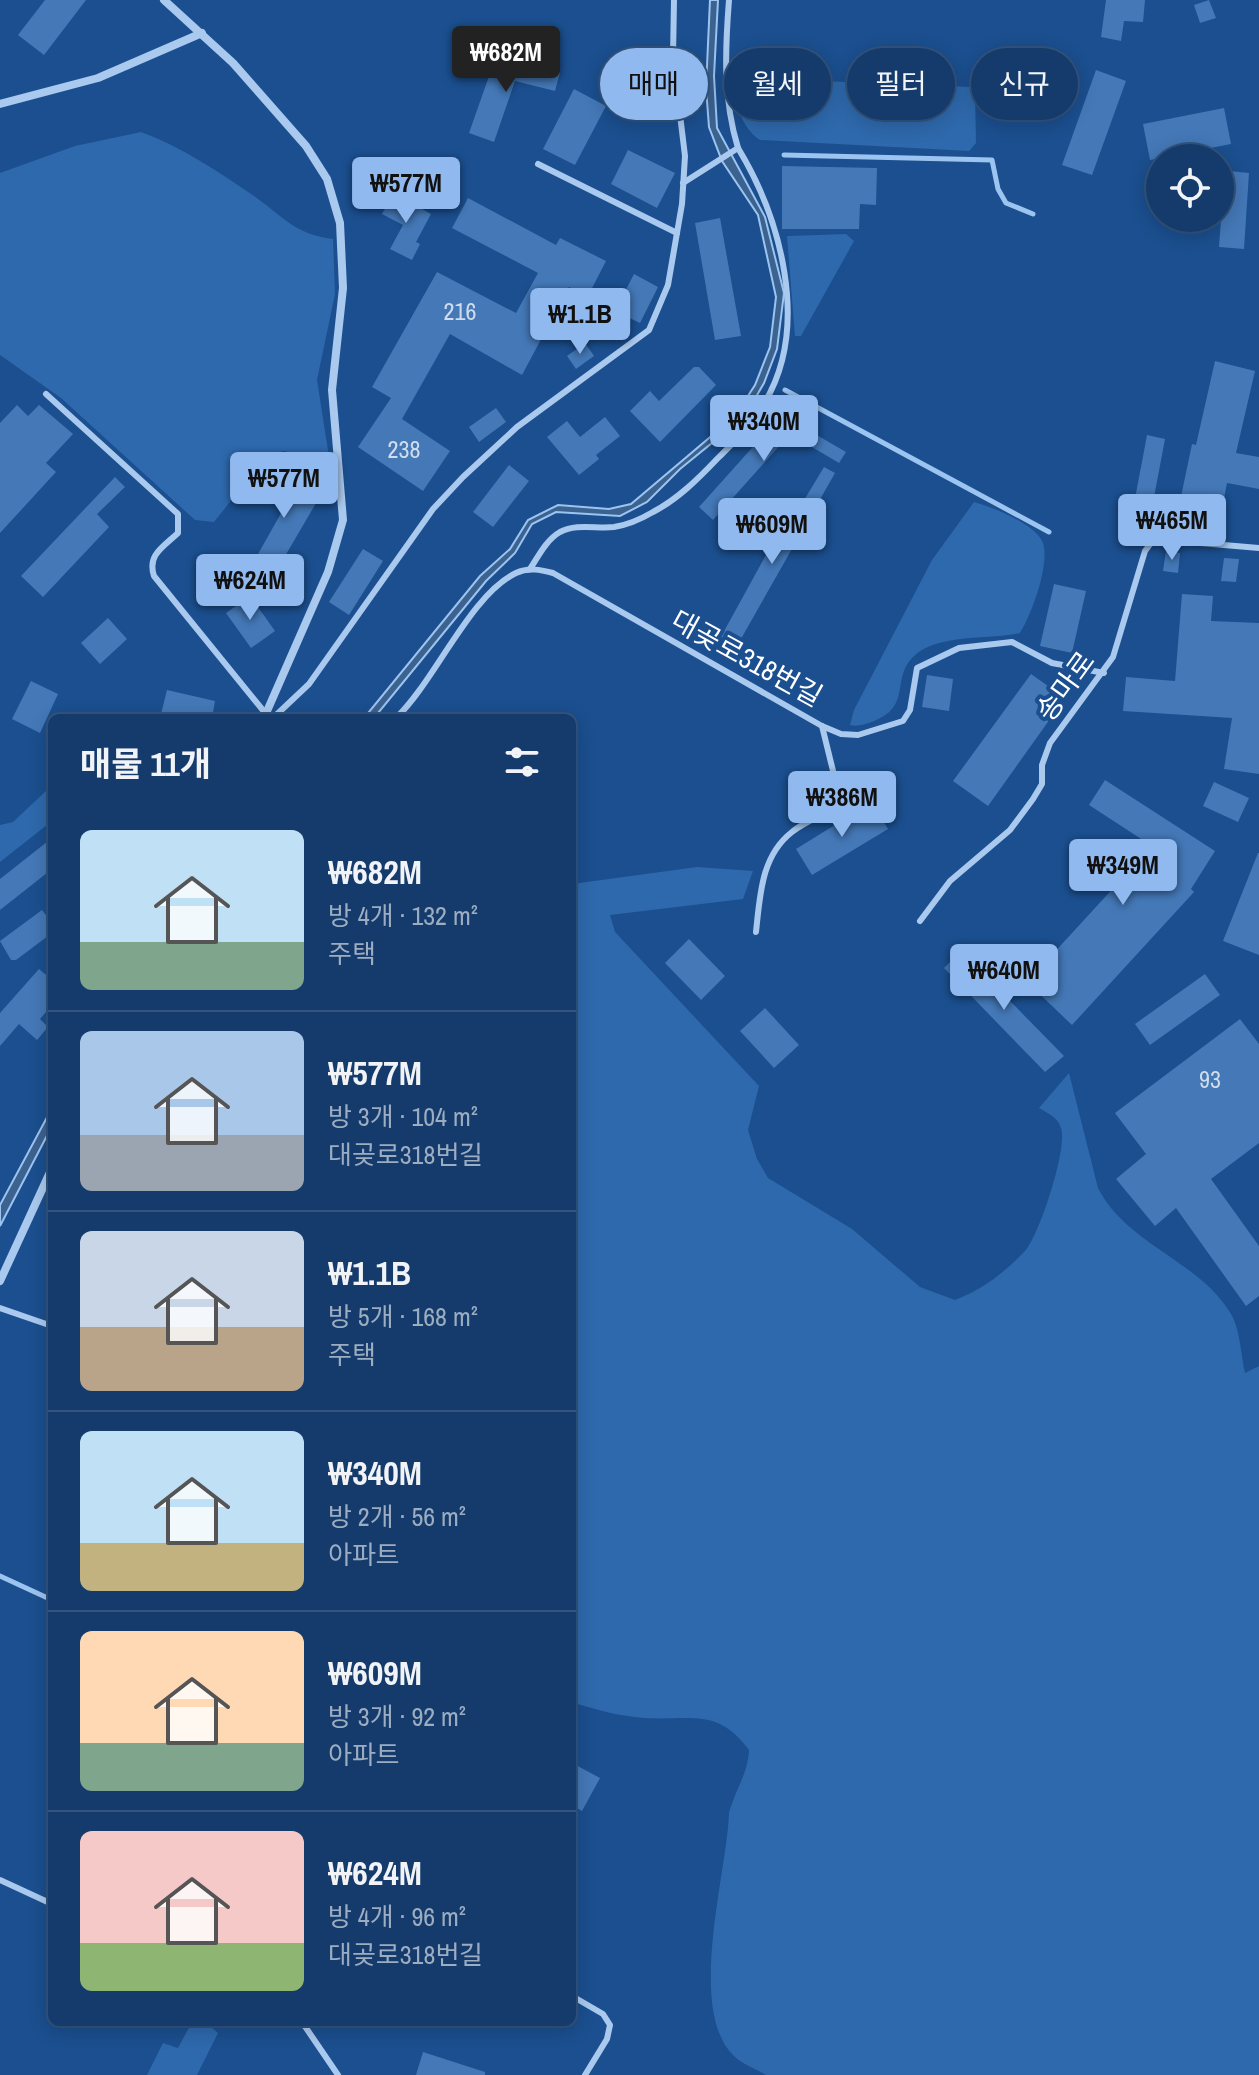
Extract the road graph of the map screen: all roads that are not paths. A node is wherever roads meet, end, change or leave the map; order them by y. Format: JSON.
{"nodes":[{"id":1,"x":164,"y":0,"type":"edge"},
{"id":2,"x":674,"y":0,"type":"edge"},
{"id":3,"x":729,"y":0,"type":"edge"},
{"id":4,"x":202,"y":33,"type":"junction"},
{"id":5,"x":0,"y":104,"type":"edge"},
{"id":6,"x":735,"y":150,"type":"junction"},
{"id":7,"x":538,"y":164,"type":"dead end"},
{"id":8,"x":683,"y":183,"type":"junction"},
{"id":9,"x":677,"y":233,"type":"junction"},
{"id":10,"x":46,"y":394,"type":"dead end"},
{"id":11,"x":1259,"y":548,"type":"edge"},
{"id":12,"x":530,"y":569,"type":"junction"},
{"id":13,"x":1104,"y":673,"type":"junction"},
{"id":14,"x":266,"y":714,"type":"edge"},
{"id":15,"x":269,"y":714,"type":"edge"},
{"id":16,"x":272,"y":714,"type":"edge"},
{"id":17,"x":400,"y":714,"type":"edge"},
{"id":18,"x":822,"y":726,"type":"junction"},
{"id":19,"x":920,"y":921,"type":"dead end"},
{"id":20,"x":756,"y":932,"type":"dead end"},
{"id":21,"x":48,"y":1177,"type":"edge"},
{"id":22,"x":0,"y":1281,"type":"edge"},
{"id":23,"x":0,"y":1308,"type":"edge"},
{"id":24,"x":48,"y":1325,"type":"edge"},
{"id":25,"x":0,"y":1880,"type":"edge"},
{"id":26,"x":48,"y":1902,"type":"edge"},
{"id":27,"x":576,"y":1998,"type":"edge"},
{"id":28,"x":305,"y":2026,"type":"edge"},
{"id":29,"x":338,"y":2075,"type":"edge"},
{"id":30,"x":585,"y":2075,"type":"edge"}],
"edges":[{"from":1,"to":4,"type":"street"},
{"from":2,"to":8,"type":"lane"},
{"from":3,"to":6,"type":"lane"},
{"from":4,"to":5,"type":"street"},
{"from":4,"to":15,"type":"street"},
{"from":6,"to":8,"type":"lane"},
{"from":6,"to":12,"type":"lane"},
{"from":7,"to":9,"type":"lane"},
{"from":8,"to":9,"type":"lane"},
{"from":9,"to":16,"type":"lane"},
{"from":10,"to":14,"type":"lane"},
{"from":11,"to":13,"type":"lane","name":"송마로"},
{"from":12,"to":17,"type":"lane"},
{"from":12,"to":18,"type":"lane","name":"대곶로318번길"},
{"from":13,"to":18,"type":"lane","name":"대곶로318번길"},
{"from":13,"to":19,"type":"lane","name":"송마로"},
{"from":18,"to":20,"type":"lane"},
{"from":21,"to":22,"type":"street"},
{"from":23,"to":24,"type":"lane"},
{"from":25,"to":26,"type":"lane"},
{"from":27,"to":30,"type":"lane"},
{"from":28,"to":29,"type":"lane"}]}
